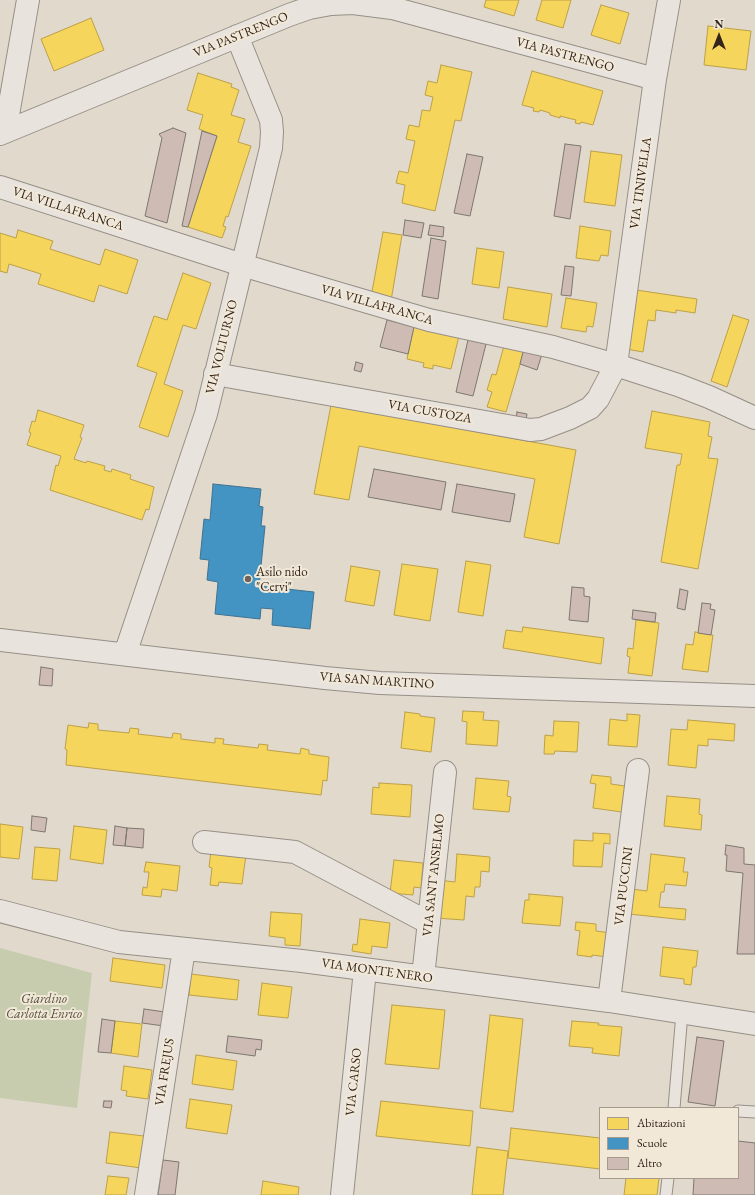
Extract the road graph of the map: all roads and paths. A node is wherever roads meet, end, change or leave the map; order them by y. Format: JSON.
{"nodes":[{"id":1,"x":28,"y":0,"type":"edge"},
{"id":2,"x":667,"y":0,"type":"edge"},
{"id":3,"x":237,"y":36,"type":"junction"},
{"id":4,"x":655,"y":79,"type":"junction"},
{"id":5,"x":3,"y":133,"type":"edge"},
{"id":6,"x":0,"y":186,"type":"edge"},
{"id":7,"x":242,"y":265,"type":"junction"},
{"id":8,"x":616,"y":365,"type":"junction"},
{"id":9,"x":215,"y":374,"type":"junction"},
{"id":10,"x":755,"y":418,"type":"edge"},
{"id":11,"x":0,"y":640,"type":"edge"},
{"id":12,"x":125,"y":654,"type":"junction"},
{"id":13,"x":755,"y":696,"type":"edge"},
{"id":14,"x":638,"y":770,"type":"dead end"},
{"id":15,"x":445,"y":772,"type":"dead end"},
{"id":16,"x":204,"y":842,"type":"dead end"},
{"id":17,"x":0,"y":911,"type":"edge"},
{"id":18,"x":429,"y":923,"type":"junction"},
{"id":19,"x":184,"y":949,"type":"junction"},
{"id":20,"x":365,"y":970,"type":"junction"},
{"id":21,"x":423,"y":977,"type":"junction"},
{"id":22,"x":609,"y":1001,"type":"junction"},
{"id":23,"x":682,"y":1013,"type":"junction"},
{"id":24,"x":755,"y":1024,"type":"edge"},
{"id":25,"x":674,"y":1107,"type":"edge"},
{"id":26,"x":739,"y":1111,"type":"edge"},
{"id":27,"x":755,"y":1112,"type":"edge"},
{"id":28,"x":668,"y":1179,"type":"edge"},
{"id":29,"x":146,"y":1195,"type":"edge"},
{"id":30,"x":342,"y":1195,"type":"edge"},
{"id":31,"x":666,"y":1195,"type":"edge"}],
"edges":[{"from":1,"to":5,"type":"street"},
{"from":2,"to":4,"type":"street","name":"VIA TINIVELLA"},
{"from":3,"to":4,"type":"street","name":"VIA PASTRENGO"},
{"from":3,"to":5,"type":"street","name":"VIA PASTRENGO"},
{"from":3,"to":7,"type":"street","name":"VIA VOLTURNO"},
{"from":4,"to":8,"type":"street","name":"VIA TINIVELLA"},
{"from":6,"to":7,"type":"street","name":"VIA VILLAFRANCA"},
{"from":7,"to":8,"type":"street","name":"VIA VILLAFRANCA"},
{"from":7,"to":9,"type":"street","name":"VIA VOLTURNO"},
{"from":8,"to":9,"type":"street","name":"VIA CUSTOZA"},
{"from":8,"to":10,"type":"street","name":"VIA VILLAFRANCA"},
{"from":9,"to":12,"type":"street","name":"VIA VOLTURNO"},
{"from":11,"to":12,"type":"street","name":"VIA SAN MARTINO"},
{"from":12,"to":13,"type":"street","name":"VIA SAN MARTINO"},
{"from":14,"to":22,"type":"street","name":"VIA PUCCINI"},
{"from":15,"to":18,"type":"street","name":"VIA SANT'ANSELMO"},
{"from":16,"to":18,"type":"street"},
{"from":17,"to":19,"type":"street","name":"VIA MONTE NERO"},
{"from":18,"to":21,"type":"street","name":"VIA SANT'ANSELMO"},
{"from":19,"to":20,"type":"street","name":"VIA MONTE NERO"},
{"from":19,"to":29,"type":"street","name":"VIA FREJUS"},
{"from":20,"to":21,"type":"street","name":"VIA MONTE NERO"},
{"from":20,"to":30,"type":"street","name":"VIA CARSO"},
{"from":21,"to":22,"type":"street","name":"VIA MONTE NERO"},
{"from":22,"to":23,"type":"street","name":"VIA MONTE NERO"},
{"from":23,"to":24,"type":"street","name":"VIA MONTE NERO"},
{"from":23,"to":25,"type":"lane"},
{"from":26,"to":27,"type":"lane"},
{"from":28,"to":31,"type":"lane"}]}
